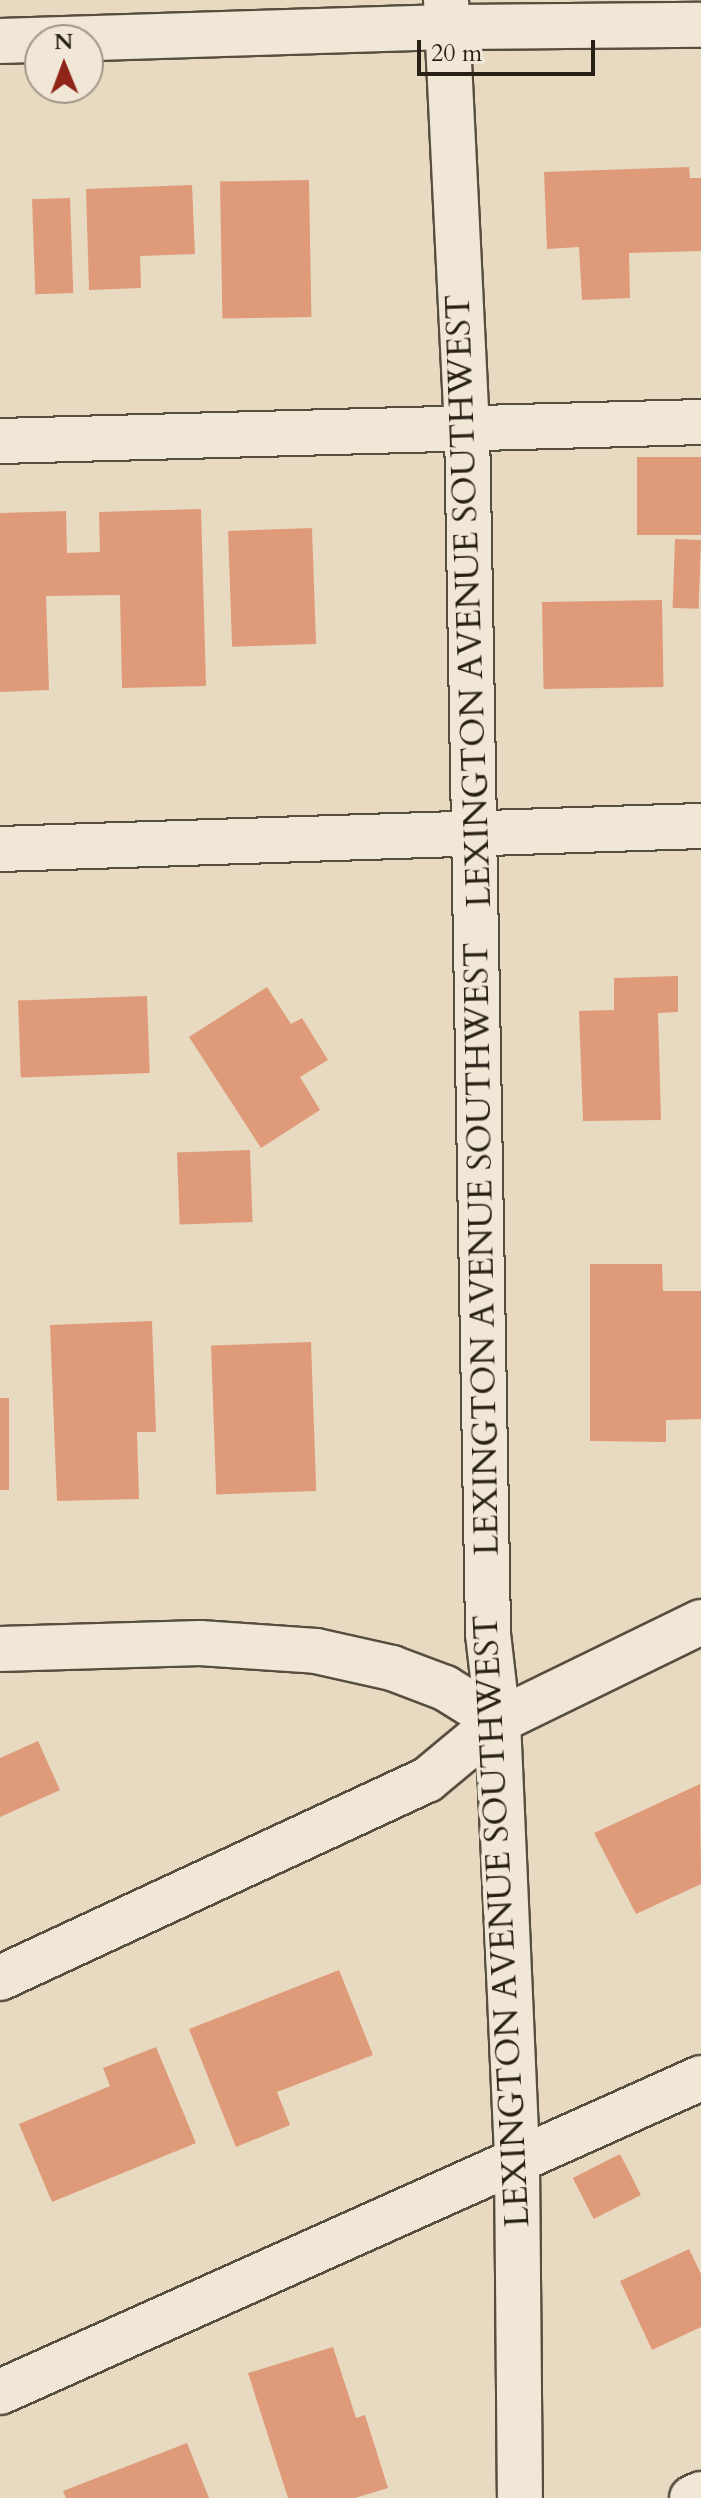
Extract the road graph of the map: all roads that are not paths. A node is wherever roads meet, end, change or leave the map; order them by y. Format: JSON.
{"nodes":[{"id":1,"x":446,"y":13,"type":"edge"},
{"id":2,"x":701,"y":25,"type":"edge"},
{"id":3,"x":0,"y":41,"type":"edge"},
{"id":4,"x":701,"y":422,"type":"edge"},
{"id":5,"x":467,"y":426,"type":"junction"},
{"id":6,"x":0,"y":441,"type":"edge"},
{"id":7,"x":701,"y":826,"type":"edge"},
{"id":8,"x":476,"y":835,"type":"junction"},
{"id":9,"x":0,"y":849,"type":"edge"},
{"id":10,"x":701,"y":1622,"type":"edge"},
{"id":11,"x":0,"y":1649,"type":"edge"},
{"id":12,"x":498,"y":1721,"type":"junction"},
{"id":13,"x":0,"y":1978,"type":"edge"},
{"id":14,"x":701,"y":2078,"type":"edge"},
{"id":15,"x":517,"y":2162,"type":"junction"},
{"id":16,"x":0,"y":2392,"type":"edge"},
{"id":17,"x":701,"y":2494,"type":"edge"},
{"id":18,"x":520,"y":2498,"type":"edge"},
{"id":19,"x":692,"y":2498,"type":"edge"}],
"edges":[{"from":1,"to":2,"type":"street"},
{"from":1,"to":3,"type":"street"},
{"from":1,"to":5,"type":"street","name":"LEXINGTON AVENUE SOUTHWEST"},
{"from":4,"to":5,"type":"street"},
{"from":5,"to":6,"type":"street"},
{"from":5,"to":8,"type":"street","name":"LEXINGTON AVENUE SOUTHWEST"},
{"from":7,"to":8,"type":"street"},
{"from":8,"to":9,"type":"street"},
{"from":8,"to":12,"type":"street","name":"LEXINGTON AVENUE SOUTHWEST"},
{"from":10,"to":12,"type":"street"},
{"from":11,"to":12,"type":"street"},
{"from":12,"to":13,"type":"street"},
{"from":12,"to":15,"type":"street","name":"LEXINGTON AVENUE SOUTHWEST"},
{"from":14,"to":15,"type":"street"},
{"from":15,"to":16,"type":"street"},
{"from":15,"to":18,"type":"street","name":"LEXINGTON AVENUE SOUTHWEST"},
{"from":17,"to":19,"type":"street"}]}
